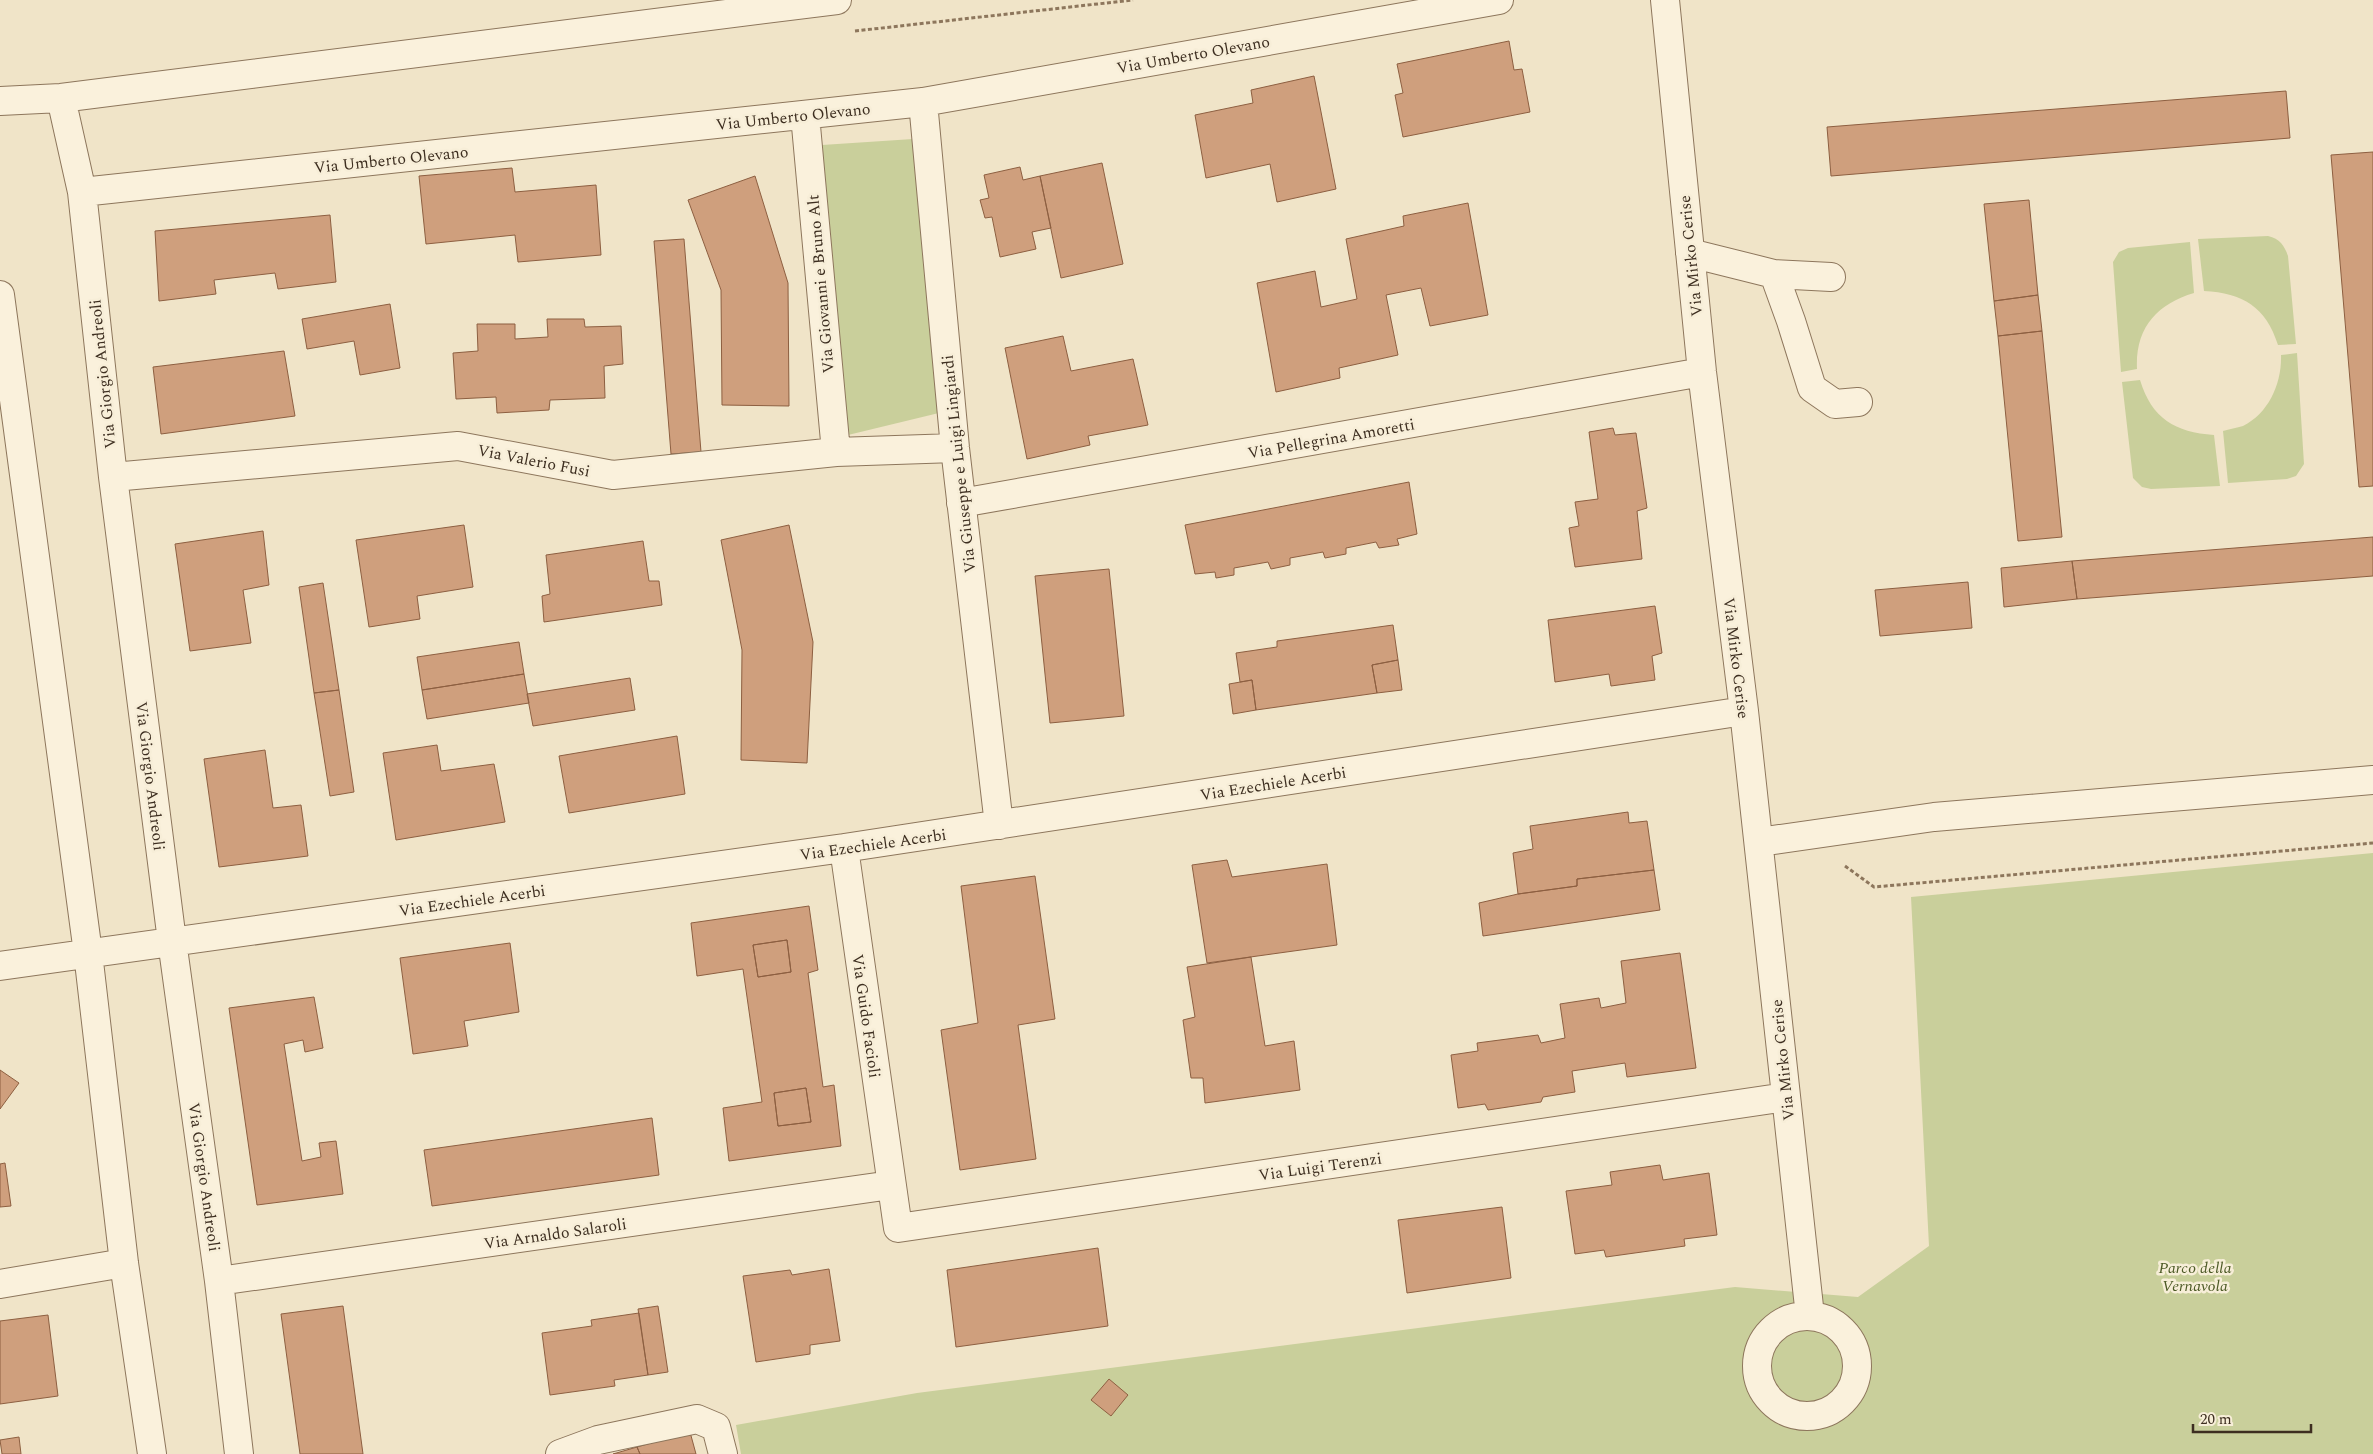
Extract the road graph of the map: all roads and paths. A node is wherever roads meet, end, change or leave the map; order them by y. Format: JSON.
{"nodes":[{"id":1,"x":837,"y":0,"type":"edge"},
{"id":2,"x":1499,"y":0,"type":"edge"},
{"id":3,"x":1665,"y":0,"type":"edge"},
{"id":4,"x":61,"y":98,"type":"junction"},
{"id":5,"x":0,"y":101,"type":"edge"},
{"id":6,"x":923,"y":102,"type":"junction"},
{"id":7,"x":805,"y":115,"type":"junction"},
{"id":8,"x":82,"y":192,"type":"junction"},
{"id":9,"x":1690,"y":253,"type":"junction"},
{"id":10,"x":1774,"y":274,"type":"junction"},
{"id":11,"x":1831,"y":277,"type":"dead end"},
{"id":12,"x":0,"y":295,"type":"edge"},
{"id":13,"x":1702,"y":372,"type":"junction"},
{"id":14,"x":1858,"y":402,"type":"dead end"},
{"id":15,"x":955,"y":448,"type":"junction"},
{"id":16,"x":836,"y":452,"type":"junction"},
{"id":17,"x":113,"y":477,"type":"junction"},
{"id":18,"x":961,"y":503,"type":"junction"},
{"id":19,"x":1744,"y":711,"type":"junction"},
{"id":20,"x":2373,"y":780,"type":"edge"},
{"id":21,"x":999,"y":825,"type":"junction"},
{"id":22,"x":1815,"y":834,"type":"junction"},
{"id":23,"x":1759,"y":842,"type":"junction"},
{"id":24,"x":2373,"y":843,"type":"edge"},
{"id":25,"x":844,"y":848,"type":"junction"},
{"id":26,"x":172,"y":941,"type":"junction"},
{"id":27,"x":88,"y":953,"type":"junction"},
{"id":28,"x":0,"y":966,"type":"edge"},
{"id":29,"x":1786,"y":1097,"type":"junction"},
{"id":30,"x":891,"y":1185,"type":"junction"},
{"id":31,"x":124,"y":1263,"type":"junction"},
{"id":32,"x":219,"y":1281,"type":"junction"},
{"id":33,"x":0,"y":1284,"type":"edge"},
{"id":34,"x":1810,"y":1316,"type":"dead end"},
{"id":35,"x":152,"y":1454,"type":"edge"},
{"id":36,"x":239,"y":1454,"type":"edge"},
{"id":37,"x":560,"y":1454,"type":"edge"},
{"id":38,"x":723,"y":1454,"type":"edge"}],
"edges":[{"from":1,"to":4,"type":"street"},
{"from":2,"to":6,"type":"street","name":"Via Umberto Olevano"},
{"from":3,"to":9,"type":"street","name":"Via Mirko Cerise"},
{"from":4,"to":5,"type":"street"},
{"from":4,"to":8,"type":"street","name":"Via Giorgio Andreoli"},
{"from":6,"to":7,"type":"street","name":"Via Umberto Olevano"},
{"from":6,"to":15,"type":"street","name":"Via Giuseppe e Luigi Lingiardi"},
{"from":7,"to":8,"type":"street","name":"Via Umberto Olevano"},
{"from":7,"to":16,"type":"street","name":"Via Giovanni e Bruno Alt"},
{"from":8,"to":17,"type":"street","name":"Via Giorgio Andreoli"},
{"from":9,"to":10,"type":"street"},
{"from":9,"to":13,"type":"street","name":"Via Mirko Cerise"},
{"from":10,"to":11,"type":"street"},
{"from":10,"to":14,"type":"street"},
{"from":12,"to":27,"type":"street"},
{"from":13,"to":18,"type":"street","name":"Via Pellegrina Amoretti"},
{"from":13,"to":19,"type":"street","name":"Via Mirko Cerise"},
{"from":15,"to":16,"type":"street","name":"Via Valerio Fusi"},
{"from":15,"to":18,"type":"street","name":"Via Giuseppe e Luigi Lingiardi"},
{"from":16,"to":17,"type":"street","name":"Via Valerio Fusi"},
{"from":17,"to":26,"type":"street","name":"Via Giorgio Andreoli"},
{"from":18,"to":21,"type":"street","name":"Via Giuseppe e Luigi Lingiardi"},
{"from":19,"to":21,"type":"street","name":"Via Ezechiele Acerbi"},
{"from":19,"to":23,"type":"street","name":"Via Mirko Cerise"},
{"from":20,"to":22,"type":"street"},
{"from":21,"to":25,"type":"street","name":"Via Ezechiele Acerbi"},
{"from":22,"to":23,"type":"street"},
{"from":22,"to":24,"type":"path"},
{"from":23,"to":29,"type":"street","name":"Via Mirko Cerise"},
{"from":25,"to":26,"type":"street","name":"Via Ezechiele Acerbi"},
{"from":25,"to":30,"type":"street","name":"Via Guido Facioli"},
{"from":26,"to":27,"type":"street","name":"Via Ezechiele Acerbi"},
{"from":26,"to":32,"type":"street","name":"Via Giorgio Andreoli"},
{"from":27,"to":28,"type":"street","name":"Via Ezechiele Acerbi"},
{"from":27,"to":31,"type":"street"},
{"from":29,"to":30,"type":"street","name":"Via Luigi Terenzi"},
{"from":29,"to":34,"type":"street","name":"Via Mirko Cerise"},
{"from":30,"to":32,"type":"street","name":"Via Arnaldo Salaroli"},
{"from":31,"to":33,"type":"street"},
{"from":31,"to":35,"type":"street"},
{"from":32,"to":36,"type":"street","name":"Via Giorgio Andreoli"},
{"from":37,"to":38,"type":"street"}]}
